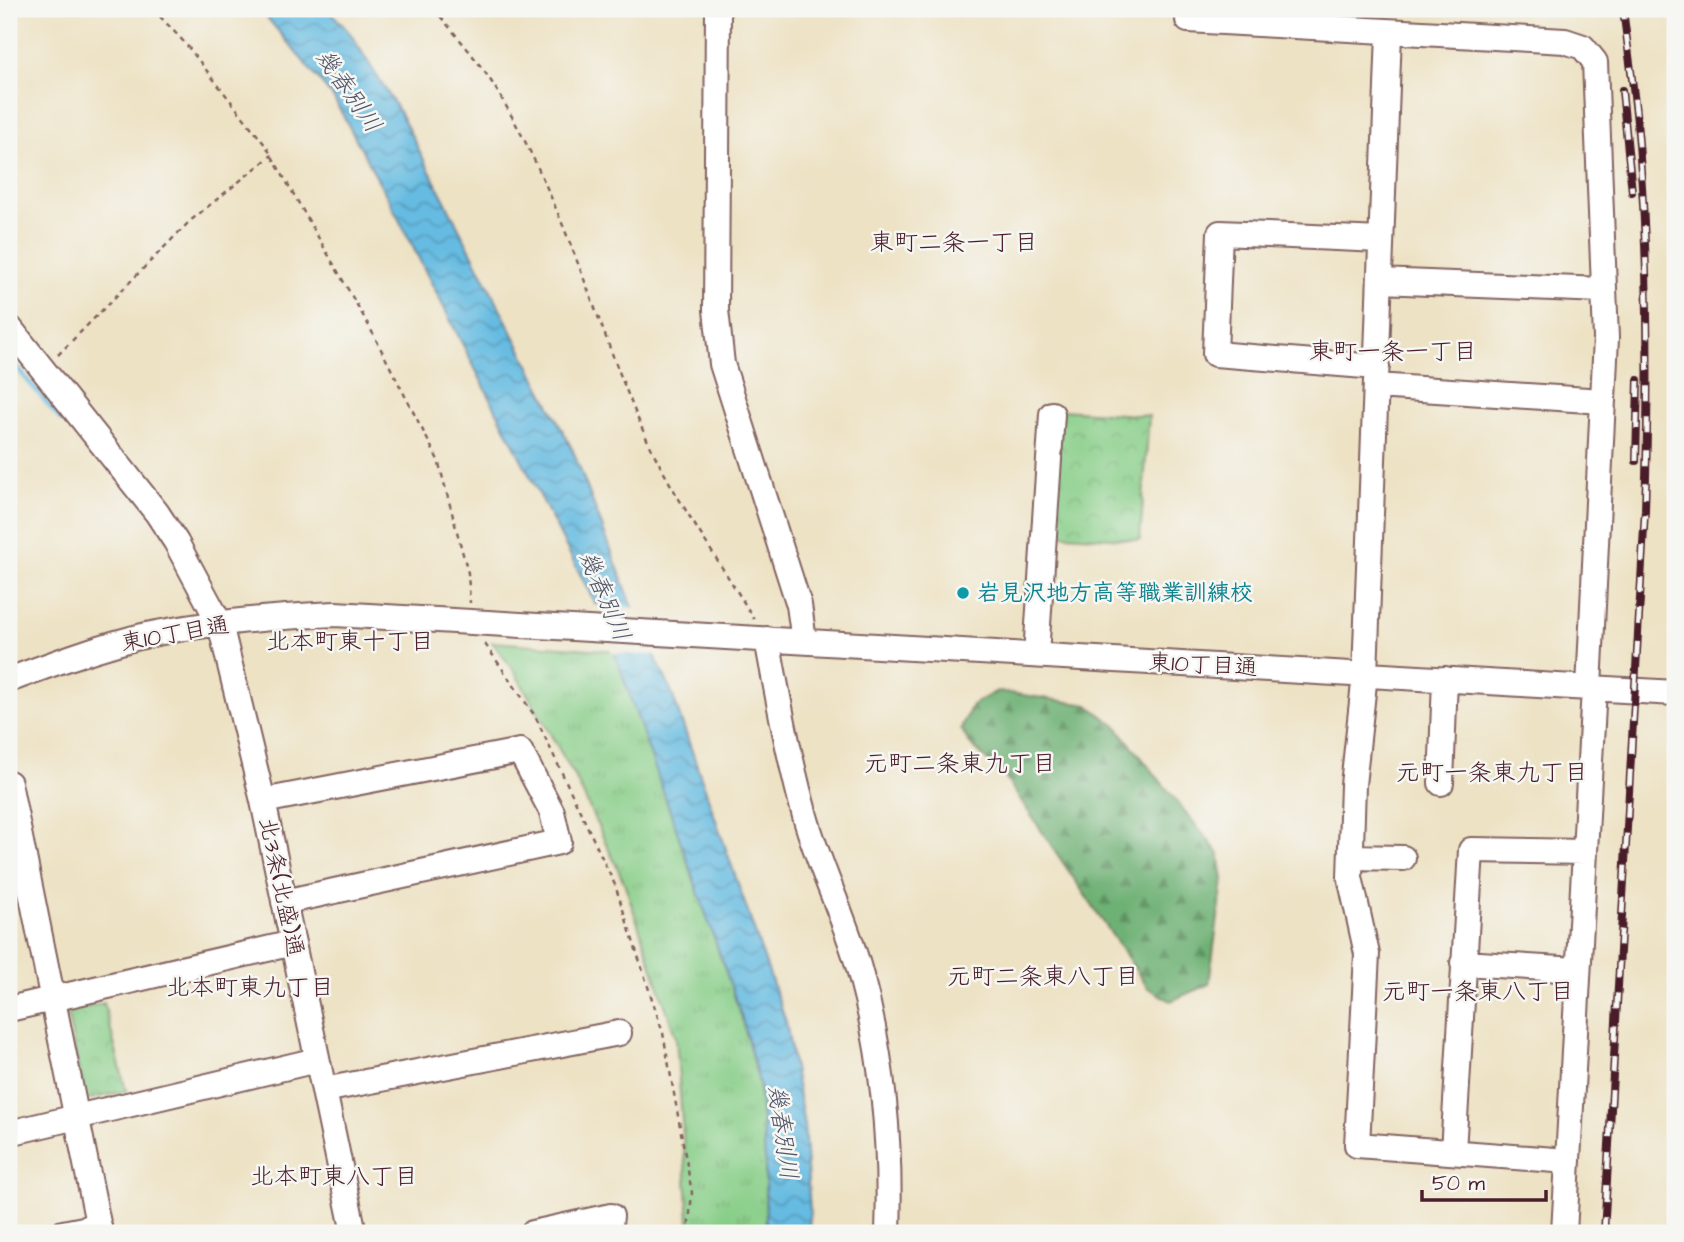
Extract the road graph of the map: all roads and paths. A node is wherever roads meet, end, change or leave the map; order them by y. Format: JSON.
{"nodes":[{"id":1,"x":153,"y":9,"type":"edge"},
{"id":2,"x":434,"y":9,"type":"edge"},
{"id":3,"x":718,"y":9,"type":"edge"},
{"id":4,"x":1188,"y":20,"type":"dead end"},
{"id":5,"x":1389,"y":33,"type":"junction"},
{"id":6,"x":272,"y":155,"type":"junction"},
{"id":7,"x":1381,"y":240,"type":"junction"},
{"id":8,"x":1380,"y":281,"type":"junction"},
{"id":9,"x":1602,"y":290,"type":"junction"},
{"id":10,"x":9,"y":327,"type":"edge"},
{"id":11,"x":44,"y":370,"type":"junction"},
{"id":12,"x":1376,"y":377,"type":"junction"},
{"id":13,"x":1603,"y":401,"type":"junction"},
{"id":14,"x":1052,"y":414,"type":"dead end"},
{"id":15,"x":471,"y":621,"type":"junction"},
{"id":16,"x":220,"y":624,"type":"junction"},
{"id":17,"x":767,"y":639,"type":"junction"},
{"id":18,"x":804,"y":641,"type":"junction"},
{"id":19,"x":1036,"y":655,"type":"junction"},
{"id":20,"x":1365,"y":674,"type":"junction"},
{"id":21,"x":1446,"y":679,"type":"junction"},
{"id":22,"x":9,"y":681,"type":"edge"},
{"id":23,"x":1591,"y":688,"type":"junction"},
{"id":24,"x":1675,"y":693,"type":"edge"},
{"id":25,"x":9,"y":783,"type":"edge"},
{"id":26,"x":1441,"y":783,"type":"dead end"},
{"id":27,"x":263,"y":801,"type":"junction"},
{"id":28,"x":1585,"y":852,"type":"junction"},
{"id":29,"x":1351,"y":857,"type":"junction"},
{"id":30,"x":1404,"y":858,"type":"dead end"},
{"id":31,"x":19,"y":890,"type":"edge"},
{"id":32,"x":284,"y":902,"type":"junction"},
{"id":33,"x":292,"y":943,"type":"junction"},
{"id":34,"x":1463,"y":962,"type":"junction"},
{"id":35,"x":1578,"y":970,"type":"junction"},
{"id":36,"x":53,"y":999,"type":"junction"},
{"id":37,"x":9,"y":1009,"type":"edge"},
{"id":38,"x":619,"y":1032,"type":"dead end"},
{"id":39,"x":317,"y":1060,"type":"junction"},
{"id":40,"x":324,"y":1090,"type":"junction"},
{"id":41,"x":77,"y":1118,"type":"junction"},
{"id":42,"x":9,"y":1133,"type":"edge"},
{"id":43,"x":1453,"y":1152,"type":"junction"},
{"id":44,"x":1568,"y":1161,"type":"junction"},
{"id":45,"x":99,"y":1229,"type":"edge"},
{"id":46,"x":63,"y":1233,"type":"edge"},
{"id":47,"x":354,"y":1233,"type":"edge"},
{"id":48,"x":533,"y":1233,"type":"edge"},
{"id":49,"x":609,"y":1233,"type":"edge"},
{"id":50,"x":688,"y":1233,"type":"edge"},
{"id":51,"x":888,"y":1233,"type":"edge"},
{"id":52,"x":1564,"y":1233,"type":"edge"}],
"edges":[{"from":1,"to":6,"type":"path"},
{"from":2,"to":17,"type":"path"},
{"from":3,"to":18,"type":"street"},
{"from":4,"to":5,"type":"street"},
{"from":5,"to":7,"type":"street"},
{"from":5,"to":9,"type":"street"},
{"from":6,"to":11,"type":"path"},
{"from":6,"to":15,"type":"path"},
{"from":7,"to":8,"type":"street"},
{"from":7,"to":12,"type":"street"},
{"from":8,"to":9,"type":"street"},
{"from":8,"to":12,"type":"street"},
{"from":9,"to":13,"type":"street"},
{"from":10,"to":11,"type":"street","name":"北3条(北盛)通"},
{"from":11,"to":16,"type":"street","name":"北3条(北盛)通"},
{"from":12,"to":13,"type":"street"},
{"from":12,"to":20,"type":"street"},
{"from":13,"to":23,"type":"street"},
{"from":14,"to":19,"type":"street"},
{"from":15,"to":16,"type":"street","name":"東10丁目通"},
{"from":15,"to":17,"type":"street","name":"東10丁目通"},
{"from":15,"to":50,"type":"path"},
{"from":16,"to":22,"type":"street","name":"東10丁目通"},
{"from":16,"to":27,"type":"street","name":"北3条(北盛)通"},
{"from":17,"to":18,"type":"street","name":"東10丁目通"},
{"from":17,"to":51,"type":"street"},
{"from":18,"to":19,"type":"street","name":"東10丁目通"},
{"from":19,"to":20,"type":"street","name":"東10丁目通"},
{"from":20,"to":21,"type":"street","name":"東10丁目通"},
{"from":20,"to":29,"type":"street"},
{"from":21,"to":23,"type":"street","name":"東10丁目通"},
{"from":21,"to":26,"type":"street"},
{"from":23,"to":24,"type":"street","name":"東10丁目通"},
{"from":23,"to":28,"type":"street"},
{"from":25,"to":31,"type":"street"},
{"from":27,"to":32,"type":"street","name":"北3条(北盛)通"},
{"from":27,"to":32,"type":"street"},
{"from":28,"to":34,"type":"street"},
{"from":28,"to":35,"type":"street"},
{"from":29,"to":30,"type":"street"},
{"from":29,"to":43,"type":"street"},
{"from":31,"to":36,"type":"street"},
{"from":32,"to":33,"type":"street","name":"北3条(北盛)通"},
{"from":33,"to":36,"type":"street"},
{"from":33,"to":39,"type":"street","name":"北3条(北盛)通"},
{"from":34,"to":35,"type":"street"},
{"from":34,"to":43,"type":"street"},
{"from":35,"to":44,"type":"street"},
{"from":36,"to":37,"type":"street"},
{"from":36,"to":41,"type":"street"},
{"from":38,"to":40,"type":"street"},
{"from":39,"to":40,"type":"street","name":"北3条(北盛)通"},
{"from":39,"to":41,"type":"street"},
{"from":40,"to":47,"type":"street","name":"北3条(北盛)通"},
{"from":41,"to":42,"type":"street"},
{"from":41,"to":45,"type":"street"},
{"from":43,"to":44,"type":"street"},
{"from":44,"to":52,"type":"street"},
{"from":45,"to":46,"type":"street"},
{"from":48,"to":49,"type":"street"}]}
